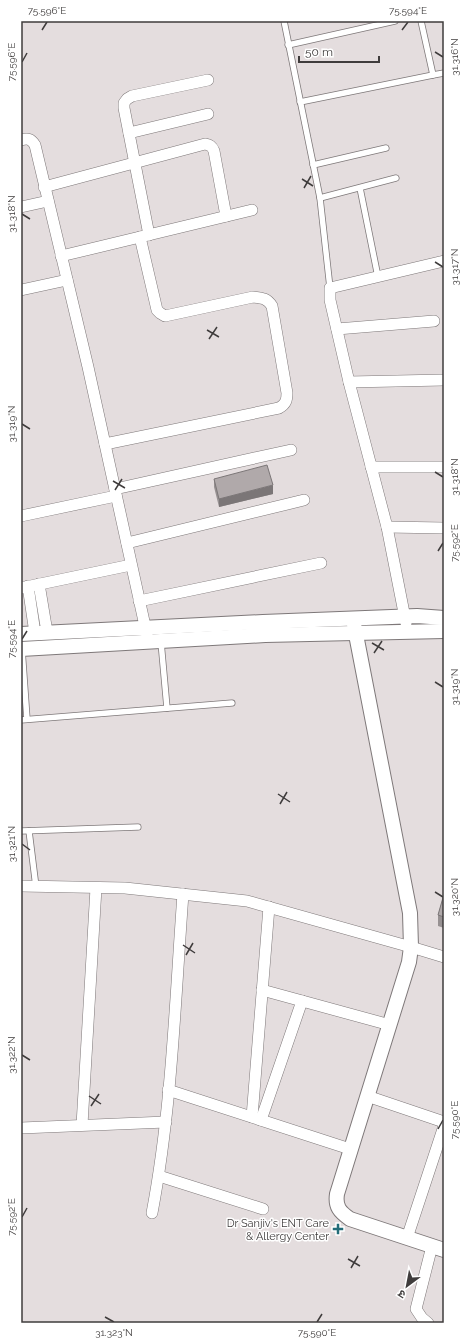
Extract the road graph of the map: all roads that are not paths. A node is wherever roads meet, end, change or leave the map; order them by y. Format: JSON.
{"nodes":[{"id":1,"x":284,"y":21,"type":"edge"},
{"id":2,"x":395,"y":21,"type":"edge"},
{"id":3,"x":421,"y":21,"type":"edge"},
{"id":4,"x":288,"y":45,"type":"junction"},
{"id":5,"x":444,"y":73,"type":"edge"},
{"id":6,"x":433,"y":75,"type":"junction"},
{"id":7,"x":208,"y":80,"type":"dead end"},
{"id":8,"x":300,"y":102,"type":"junction"},
{"id":9,"x":208,"y":114,"type":"dead end"},
{"id":10,"x":129,"y":132,"type":"junction"},
{"id":11,"x":21,"y":140,"type":"edge"},
{"id":12,"x":386,"y":148,"type":"dead end"},
{"id":13,"x":134,"y":163,"type":"junction"},
{"id":14,"x":313,"y":164,"type":"junction"},
{"id":15,"x":396,"y":178,"type":"dead end"},
{"id":16,"x":44,"y":187,"type":"junction"},
{"id":17,"x":360,"y":188,"type":"junction"},
{"id":18,"x":320,"y":198,"type":"junction"},
{"id":19,"x":48,"y":201,"type":"junction"},
{"id":20,"x":21,"y":207,"type":"edge"},
{"id":21,"x":252,"y":210,"type":"dead end"},
{"id":22,"x":226,"y":216,"type":"junction"},
{"id":23,"x":144,"y":236,"type":"junction"},
{"id":24,"x":61,"y":256,"type":"junction"},
{"id":25,"x":444,"y":261,"type":"edge"},
{"id":26,"x":378,"y":277,"type":"junction"},
{"id":27,"x":67,"y":280,"type":"junction"},
{"id":28,"x":330,"y":288,"type":"junction"},
{"id":29,"x":21,"y":290,"type":"edge"},
{"id":30,"x":434,"y":321,"type":"dead end"},
{"id":31,"x":337,"y":329,"type":"junction"},
{"id":32,"x":444,"y":380,"type":"edge"},
{"id":33,"x":349,"y":382,"type":"junction"},
{"id":34,"x":105,"y":444,"type":"junction"},
{"id":35,"x":291,"y":450,"type":"dead end"},
{"id":36,"x":371,"y":466,"type":"junction"},
{"id":37,"x":444,"y":467,"type":"edge"},
{"id":38,"x":116,"y":493,"type":"junction"},
{"id":39,"x":304,"y":500,"type":"dead end"},
{"id":40,"x":21,"y":516,"type":"edge"},
{"id":41,"x":387,"y":527,"type":"junction"},
{"id":42,"x":444,"y":528,"type":"edge"},
{"id":43,"x":127,"y":543,"type":"junction"},
{"id":44,"x":321,"y":563,"type":"dead end"},
{"id":45,"x":132,"y":565,"type":"junction"},
{"id":46,"x":29,"y":586,"type":"edge"},
{"id":47,"x":140,"y":600,"type":"junction"},
{"id":48,"x":441,"y":616,"type":"edge"},
{"id":49,"x":405,"y":617,"type":"junction"},
{"id":50,"x":353,"y":619,"type":"junction"},
{"id":51,"x":145,"y":627,"type":"junction"},
{"id":52,"x":408,"y":631,"type":"junction"},
{"id":53,"x":444,"y":631,"type":"edge"},
{"id":54,"x":41,"y":632,"type":"junction"},
{"id":55,"x":355,"y":633,"type":"junction"},
{"id":56,"x":21,"y":634,"type":"edge"},
{"id":57,"x":155,"y":642,"type":"junction"},
{"id":58,"x":22,"y":649,"type":"edge"},
{"id":59,"x":232,"y":703,"type":"dead end"},
{"id":60,"x":167,"y":708,"type":"junction"},
{"id":61,"x":24,"y":720,"type":"edge"},
{"id":62,"x":138,"y":827,"type":"dead end"},
{"id":63,"x":21,"y":831,"type":"edge"},
{"id":64,"x":30,"y":831,"type":"junction"},
{"id":65,"x":21,"y":886,"type":"edge"},
{"id":66,"x":36,"y":887,"type":"junction"},
{"id":67,"x":96,"y":888,"type":"junction"},
{"id":68,"x":183,"y":894,"type":"junction"},
{"id":69,"x":269,"y":907,"type":"junction"},
{"id":70,"x":411,"y":946,"type":"junction"},
{"id":71,"x":444,"y":957,"type":"edge"},
{"id":72,"x":262,"y":990,"type":"junction"},
{"id":73,"x":302,"y":1001,"type":"junction"},
{"id":74,"x":390,"y":1026,"type":"junction"},
{"id":75,"x":168,"y":1090,"type":"junction"},
{"id":76,"x":367,"y":1096,"type":"junction"},
{"id":77,"x":257,"y":1119,"type":"junction"},
{"id":78,"x":166,"y":1122,"type":"junction"},
{"id":79,"x":444,"y":1122,"type":"edge"},
{"id":80,"x":82,"y":1125,"type":"junction"},
{"id":81,"x":444,"y":1126,"type":"edge"},
{"id":82,"x":21,"y":1128,"type":"edge"},
{"id":83,"x":350,"y":1149,"type":"junction"},
{"id":84,"x":159,"y":1176,"type":"junction"},
{"id":85,"x":264,"y":1209,"type":"dead end"},
{"id":86,"x":152,"y":1213,"type":"dead end"},
{"id":87,"x":407,"y":1238,"type":"junction"},
{"id":88,"x":438,"y":1248,"type":"edge"},
{"id":89,"x":428,"y":1323,"type":"edge"}],
"edges":[{"from":1,"to":4,"type":"lane"},
{"from":2,"to":4,"type":"lane"},
{"from":3,"to":6,"type":"lane"},
{"from":4,"to":8,"type":"lane"},
{"from":5,"to":6,"type":"lane"},
{"from":6,"to":8,"type":"lane"},
{"from":7,"to":10,"type":"street"},
{"from":8,"to":14,"type":"lane"},
{"from":9,"to":10,"type":"street"},
{"from":10,"to":13,"type":"street"},
{"from":11,"to":16,"type":"street"},
{"from":12,"to":14,"type":"lane"},
{"from":13,"to":16,"type":"street"},
{"from":13,"to":22,"type":"street"},
{"from":13,"to":23,"type":"street"},
{"from":14,"to":18,"type":"lane"},
{"from":15,"to":17,"type":"lane"},
{"from":16,"to":19,"type":"street"},
{"from":17,"to":18,"type":"lane"},
{"from":17,"to":26,"type":"lane"},
{"from":18,"to":28,"type":"lane"},
{"from":19,"to":20,"type":"street"},
{"from":19,"to":24,"type":"street"},
{"from":21,"to":22,"type":"street"},
{"from":22,"to":23,"type":"street"},
{"from":23,"to":24,"type":"street"},
{"from":23,"to":34,"type":"street"},
{"from":24,"to":27,"type":"street"},
{"from":25,"to":26,"type":"street"},
{"from":26,"to":28,"type":"street"},
{"from":27,"to":29,"type":"street"},
{"from":27,"to":34,"type":"street"},
{"from":28,"to":31,"type":"street"},
{"from":30,"to":31,"type":"street"},
{"from":31,"to":33,"type":"street"},
{"from":32,"to":33,"type":"street"},
{"from":33,"to":36,"type":"street"},
{"from":34,"to":38,"type":"street"},
{"from":35,"to":38,"type":"street"},
{"from":36,"to":37,"type":"street"},
{"from":36,"to":41,"type":"street"},
{"from":38,"to":40,"type":"street"},
{"from":38,"to":43,"type":"street"},
{"from":39,"to":43,"type":"street"},
{"from":41,"to":42,"type":"street"},
{"from":41,"to":49,"type":"street"},
{"from":43,"to":45,"type":"street"},
{"from":44,"to":47,"type":"street"},
{"from":45,"to":46,"type":"street"},
{"from":45,"to":47,"type":"street"},
{"from":46,"to":54,"type":"street"},
{"from":47,"to":51,"type":"street"},
{"from":48,"to":49,"type":"street"},
{"from":49,"to":50,"type":"street"},
{"from":49,"to":52,"type":"street"},
{"from":50,"to":51,"type":"street"},
{"from":50,"to":55,"type":"street"},
{"from":51,"to":54,"type":"street"},
{"from":51,"to":57,"type":"street"},
{"from":52,"to":53,"type":"street"},
{"from":52,"to":55,"type":"street"},
{"from":54,"to":56,"type":"street"},
{"from":55,"to":57,"type":"street"},
{"from":55,"to":70,"type":"street"},
{"from":57,"to":58,"type":"street"},
{"from":57,"to":60,"type":"lane"},
{"from":58,"to":61,"type":"lane"},
{"from":59,"to":60,"type":"lane"},
{"from":60,"to":61,"type":"lane"},
{"from":62,"to":64,"type":"lane"},
{"from":63,"to":64,"type":"lane"},
{"from":64,"to":66,"type":"lane"},
{"from":65,"to":66,"type":"street"},
{"from":66,"to":67,"type":"street"},
{"from":67,"to":68,"type":"street"},
{"from":67,"to":80,"type":"street"},
{"from":68,"to":69,"type":"street"},
{"from":68,"to":75,"type":"street"},
{"from":69,"to":70,"type":"street"},
{"from":69,"to":72,"type":"street"},
{"from":70,"to":71,"type":"street"},
{"from":70,"to":74,"type":"street"},
{"from":72,"to":73,"type":"street"},
{"from":72,"to":77,"type":"street"},
{"from":73,"to":74,"type":"street"},
{"from":73,"to":77,"type":"street"},
{"from":74,"to":76,"type":"street"},
{"from":75,"to":77,"type":"street"},
{"from":75,"to":78,"type":"street"},
{"from":76,"to":79,"type":"street"},
{"from":76,"to":83,"type":"street"},
{"from":77,"to":83,"type":"street"},
{"from":78,"to":80,"type":"street"},
{"from":78,"to":84,"type":"street"},
{"from":80,"to":82,"type":"street"},
{"from":81,"to":87,"type":"street"},
{"from":83,"to":87,"type":"street"},
{"from":84,"to":85,"type":"street"},
{"from":84,"to":86,"type":"street"},
{"from":87,"to":88,"type":"street"},
{"from":88,"to":89,"type":"street"}]}
